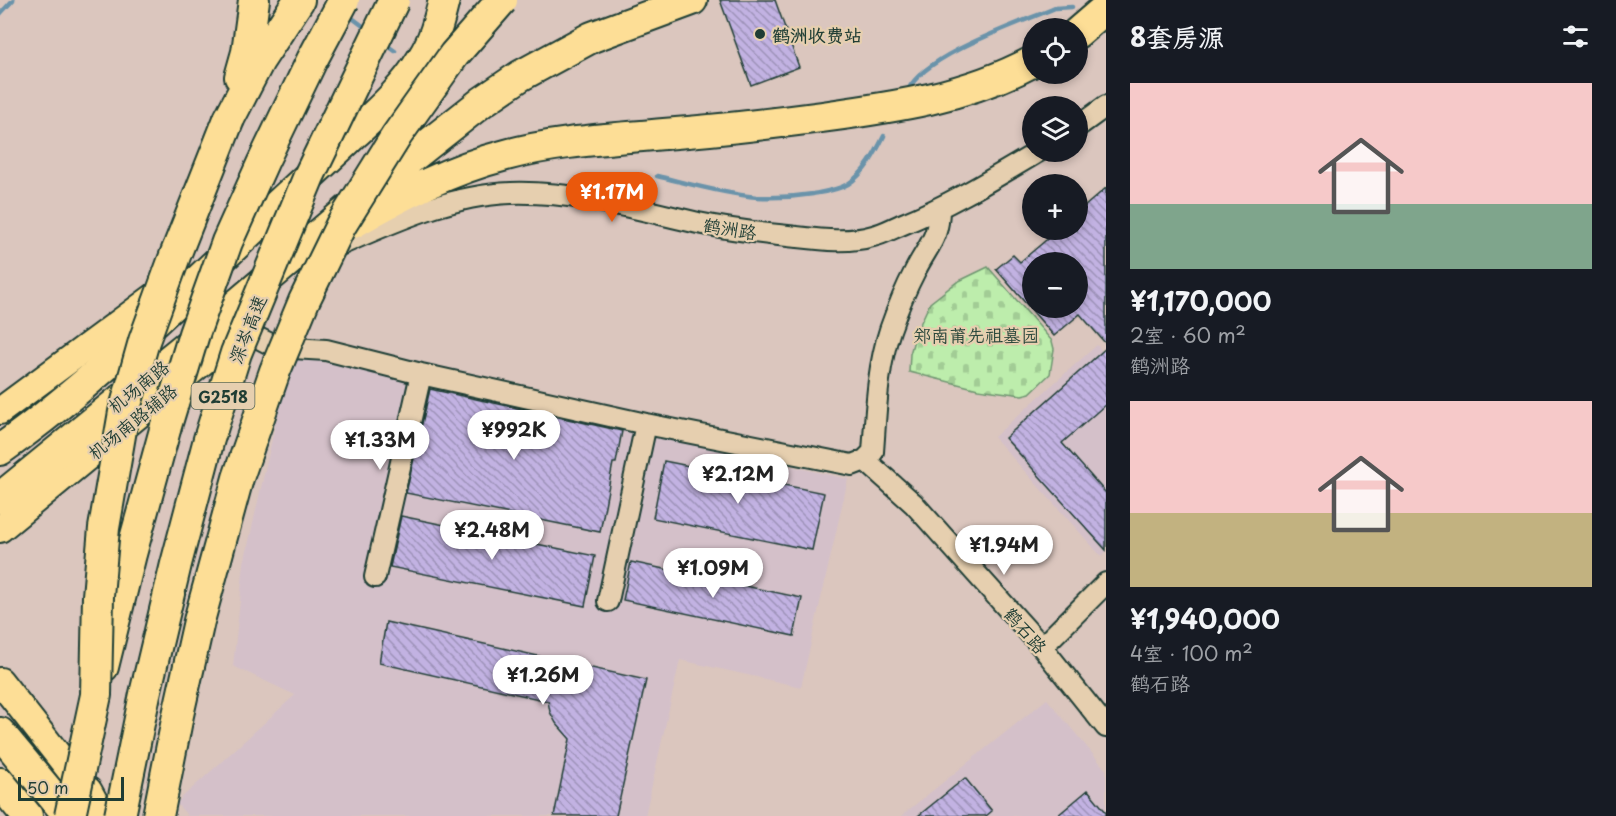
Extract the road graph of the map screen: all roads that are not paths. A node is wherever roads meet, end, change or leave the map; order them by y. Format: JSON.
{"nodes":[{"id":1,"x":254,"y":0,"type":"edge"},
{"id":2,"x":299,"y":0,"type":"edge"},
{"id":3,"x":344,"y":0,"type":"edge"},
{"id":4,"x":394,"y":0,"type":"edge"},
{"id":5,"x":444,"y":0,"type":"edge"},
{"id":6,"x":502,"y":0,"type":"edge"},
{"id":7,"x":692,"y":0,"type":"edge"},
{"id":8,"x":1106,"y":8,"type":"edge"},
{"id":9,"x":1088,"y":24,"type":"edge"},
{"id":10,"x":1022,"y":67,"type":"edge"},
{"id":11,"x":1106,"y":106,"type":"edge"},
{"id":12,"x":229,"y":119,"type":"junction"},
{"id":13,"x":1088,"y":119,"type":"edge"},
{"id":14,"x":1022,"y":161,"type":"edge"},
{"id":15,"x":939,"y":208,"type":"junction"},
{"id":16,"x":240,"y":240,"type":"junction"},
{"id":17,"x":274,"y":273,"type":"junction"},
{"id":18,"x":237,"y":327,"type":"junction"},
{"id":19,"x":421,"y":374,"type":"junction"},
{"id":20,"x":0,"y":411,"type":"edge"},
{"id":21,"x":646,"y":424,"type":"junction"},
{"id":22,"x":0,"y":450,"type":"edge"},
{"id":23,"x":865,"y":460,"type":"junction"},
{"id":24,"x":3,"y":518,"type":"edge"},
{"id":25,"x":375,"y":576,"type":"dead end"},
{"id":26,"x":1106,"y":583,"type":"edge"},
{"id":27,"x":608,"y":601,"type":"dead end"},
{"id":28,"x":1042,"y":647,"type":"junction"},
{"id":29,"x":0,"y":681,"type":"edge"},
{"id":30,"x":96,"y":695,"type":"junction"},
{"id":31,"x":1106,"y":727,"type":"edge"},
{"id":32,"x":0,"y":733,"type":"edge"},
{"id":33,"x":0,"y":783,"type":"edge"},
{"id":34,"x":82,"y":810,"type":"edge"},
{"id":35,"x":27,"y":816,"type":"edge"},
{"id":36,"x":108,"y":816,"type":"edge"},
{"id":37,"x":120,"y":816,"type":"edge"},
{"id":38,"x":158,"y":816,"type":"edge"}],
"edges":[{"from":1,"to":12,"type":"highway"},
{"from":2,"to":12,"type":"highway"},
{"from":3,"to":30,"type":"highway","number":"G2518","bridge":true},
{"from":4,"to":37,"type":"highway","name":"深岑高速","number":"G2518","bridge":true},
{"from":5,"to":16,"type":"highway","name":"机场南路"},
{"from":6,"to":38,"type":"highway","bridge":true},
{"from":7,"to":17,"type":"highway"},
{"from":8,"to":9,"type":"highway"},
{"from":10,"to":17,"type":"highway"},
{"from":11,"to":13,"type":"street"},
{"from":12,"to":30,"type":"highway","bridge":true},
{"from":14,"to":15,"type":"street","name":"鹤洲路"},
{"from":15,"to":17,"type":"street","name":"鹤洲路"},
{"from":15,"to":23,"type":"street"},
{"from":16,"to":20,"type":"main road"},
{"from":16,"to":22,"type":"highway","name":"机场南路"},
{"from":17,"to":18,"type":"main road","name":"机场南路辅路"},
{"from":17,"to":24,"type":"highway","name":"机场南路"},
{"from":18,"to":19,"type":"street"},
{"from":18,"to":24,"type":"main road","name":"机场南路辅路"},
{"from":19,"to":21,"type":"street"},
{"from":19,"to":25,"type":"street"},
{"from":21,"to":23,"type":"street"},
{"from":21,"to":27,"type":"street"},
{"from":23,"to":28,"type":"street","name":"鹤石路"},
{"from":26,"to":28,"type":"street"},
{"from":28,"to":31,"type":"street","name":"鹤石路"},
{"from":29,"to":34,"type":"main road"},
{"from":30,"to":34,"type":"highway","number":"G2518","bridge":true},
{"from":32,"to":34,"type":"highway"},
{"from":33,"to":35,"type":"highway"},
{"from":34,"to":36,"type":"main road"}]}
